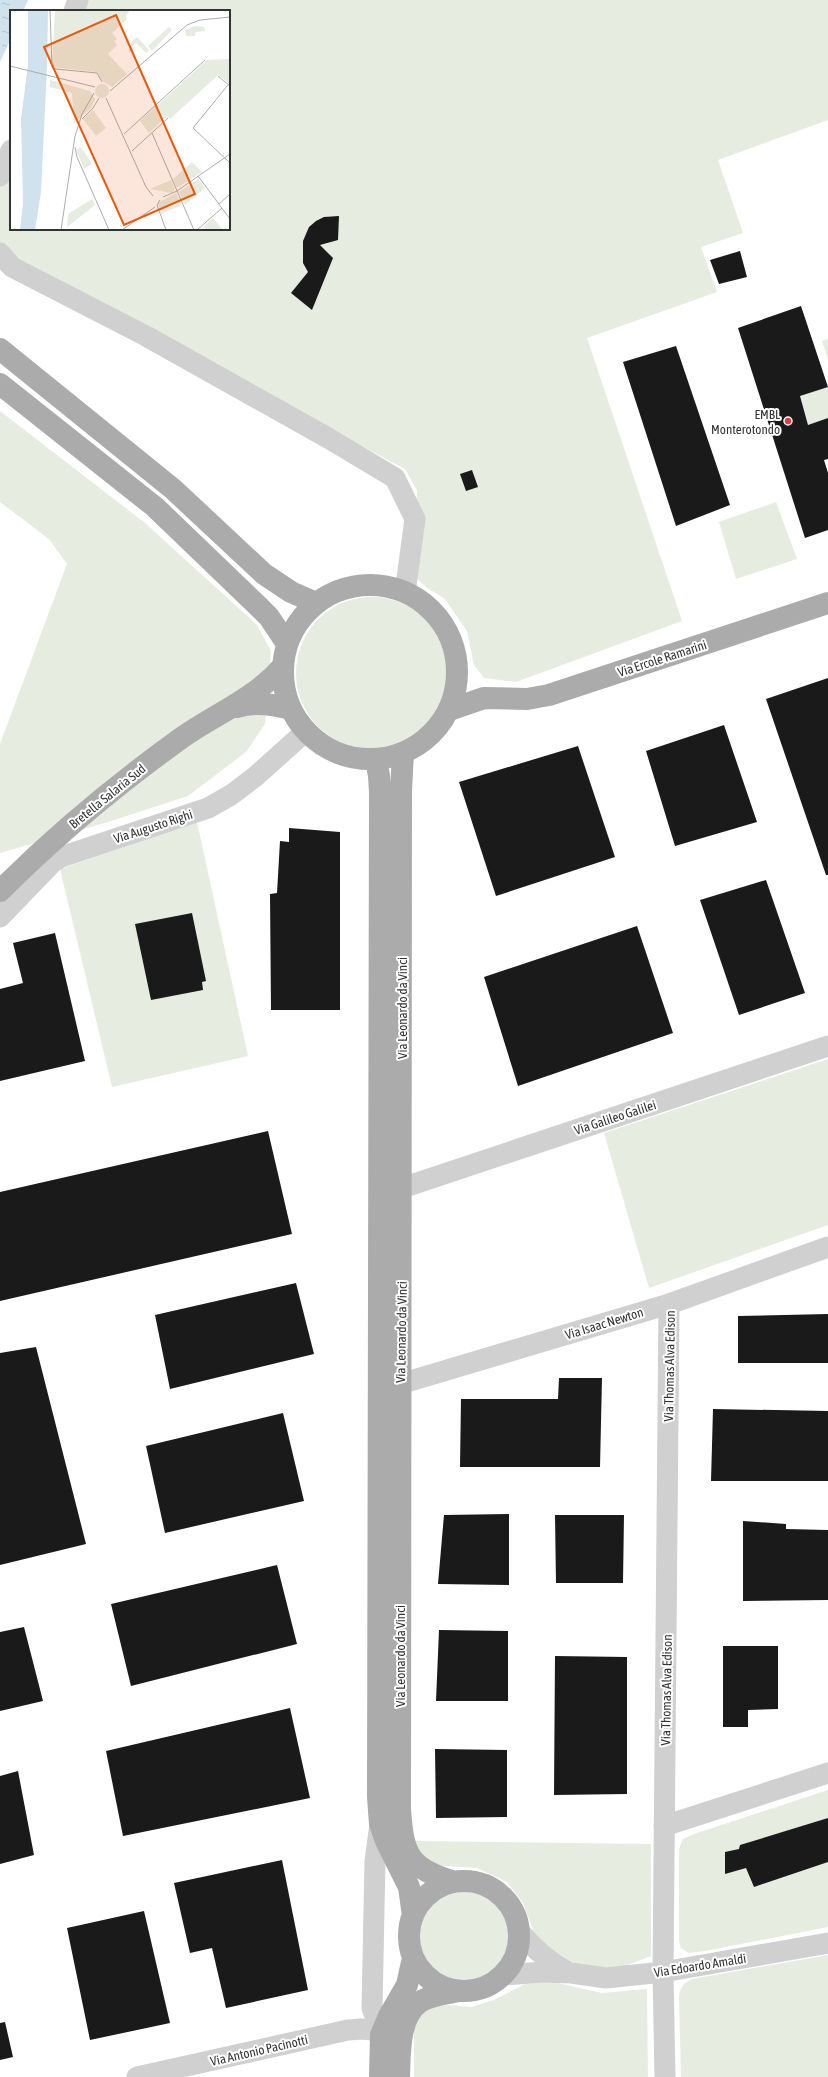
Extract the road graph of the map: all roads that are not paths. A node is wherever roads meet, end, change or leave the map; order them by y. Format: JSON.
{"nodes":[{"id":1,"x":78,"y":0,"type":"edge"},
{"id":2,"x":74,"y":10,"type":"edge"},
{"id":3,"x":10,"y":152,"type":"edge"},
{"id":4,"x":0,"y":176,"type":"edge"},
{"id":5,"x":0,"y":253,"type":"edge"},
{"id":6,"x":8,"y":355,"type":"edge"},
{"id":7,"x":0,"y":384,"type":"edge"},
{"id":8,"x":406,"y":593,"type":"junction"},
{"id":9,"x":316,"y":603,"type":"junction"},
{"id":10,"x":828,"y":603,"type":"edge"},
{"id":11,"x":287,"y":644,"type":"junction"},
{"id":12,"x":283,"y":666,"type":"junction"},
{"id":13,"x":457,"y":666,"type":"junction"},
{"id":14,"x":493,"y":697,"type":"junction"},
{"id":15,"x":291,"y":709,"type":"junction"},
{"id":16,"x":449,"y":710,"type":"junction"},
{"id":17,"x":224,"y":712,"type":"junction"},
{"id":18,"x":306,"y":731,"type":"junction"},
{"id":19,"x":403,"y":753,"type":"junction"},
{"id":20,"x":376,"y":759,"type":"junction"},
{"id":21,"x":0,"y":891,"type":"edge"},
{"id":22,"x":0,"y":917,"type":"edge"},
{"id":23,"x":828,"y":1046,"type":"edge"},
{"id":24,"x":402,"y":1188,"type":"junction"},
{"id":25,"x":828,"y":1247,"type":"edge"},
{"id":26,"x":669,"y":1304,"type":"junction"},
{"id":27,"x":400,"y":1384,"type":"junction"},
{"id":28,"x":828,"y":1773,"type":"edge"},
{"id":29,"x":380,"y":1824,"type":"junction"},
{"id":30,"x":664,"y":1826,"type":"junction"},
{"id":31,"x":456,"y":1882,"type":"junction"},
{"id":32,"x":413,"y":1916,"type":"junction"},
{"id":33,"x":519,"y":1931,"type":"junction"},
{"id":34,"x":828,"y":1943,"type":"edge"},
{"id":35,"x":413,"y":1958,"type":"junction"},
{"id":36,"x":663,"y":1972,"type":"junction"},
{"id":37,"x":571,"y":1973,"type":"junction"},
{"id":38,"x":503,"y":1975,"type":"junction"},
{"id":39,"x":458,"y":1991,"type":"junction"},
{"id":40,"x":383,"y":2028,"type":"junction"},
{"id":41,"x":137,"y":2077,"type":"edge"},
{"id":42,"x":380,"y":2077,"type":"edge"},
{"id":43,"x":399,"y":2077,"type":"edge"},
{"id":44,"x":665,"y":2077,"type":"edge"}],
"edges":[{"from":1,"to":2,"type":"street"},
{"from":3,"to":4,"type":"street"},
{"from":5,"to":8,"type":"street"},
{"from":6,"to":9,"type":"main road"},
{"from":7,"to":11,"type":"main road"},
{"from":8,"to":9,"type":"main road"},
{"from":8,"to":13,"type":"main road"},
{"from":9,"to":11,"type":"main road"},
{"from":10,"to":14,"type":"main road","name":"Via Ercole Ramarini"},
{"from":11,"to":12,"type":"main road"},
{"from":12,"to":15,"type":"main road"},
{"from":12,"to":17,"type":"main road","name":"Bretella Salaria Sud"},
{"from":13,"to":14,"type":"main road","name":"Via Ercole Ramarini"},
{"from":13,"to":16,"type":"main road"},
{"from":14,"to":16,"type":"main road","name":"Via Ercole Ramarini"},
{"from":15,"to":17,"type":"main road","name":"Bretella Salaria Sud"},
{"from":15,"to":18,"type":"main road"},
{"from":16,"to":19,"type":"main road"},
{"from":17,"to":21,"type":"main road","name":"Bretella Salaria Sud"},
{"from":18,"to":20,"type":"main road"},
{"from":18,"to":22,"type":"street","name":"Via Augusto Righi"},
{"from":19,"to":20,"type":"main road"},
{"from":19,"to":24,"type":"main road","name":"Via Leonardo da Vinci"},
{"from":20,"to":29,"type":"main road","name":"Via Leonardo da Vinci"},
{"from":23,"to":24,"type":"street","name":"Via Galileo Galilei"},
{"from":24,"to":27,"type":"main road","name":"Via Leonardo da Vinci"},
{"from":25,"to":26,"type":"street","name":"Via Isaac Newton"},
{"from":26,"to":27,"type":"street","name":"Via Isaac Newton"},
{"from":26,"to":30,"type":"street","name":"Via Thomas Alva Edison"},
{"from":27,"to":31,"type":"main road","name":"Via Leonardo da Vinci"},
{"from":28,"to":30,"type":"street"},
{"from":29,"to":32,"type":"main road","name":"Via Leonardo da Vinci"},
{"from":29,"to":40,"type":"street","name":"Via Leonardo da Vinci"},
{"from":30,"to":36,"type":"street","name":"Via Thomas Alva Edison"},
{"from":31,"to":32,"type":"main road"},
{"from":31,"to":33,"type":"main road"},
{"from":32,"to":35,"type":"main road"},
{"from":33,"to":37,"type":"street"},
{"from":33,"to":38,"type":"main road"},
{"from":34,"to":36,"type":"street","name":"Via Edoardo Amaldi"},
{"from":35,"to":39,"type":"main road"},
{"from":35,"to":40,"type":"main road"},
{"from":36,"to":37,"type":"street","name":"Via Edoardo Amaldi"},
{"from":36,"to":44,"type":"street","name":"Via Thomas Alva Edison"},
{"from":37,"to":38,"type":"street"},
{"from":38,"to":39,"type":"main road"},
{"from":39,"to":43,"type":"main road"},
{"from":40,"to":41,"type":"street","name":"Via Antonio Pacinotti"},
{"from":40,"to":42,"type":"main road"}]}
